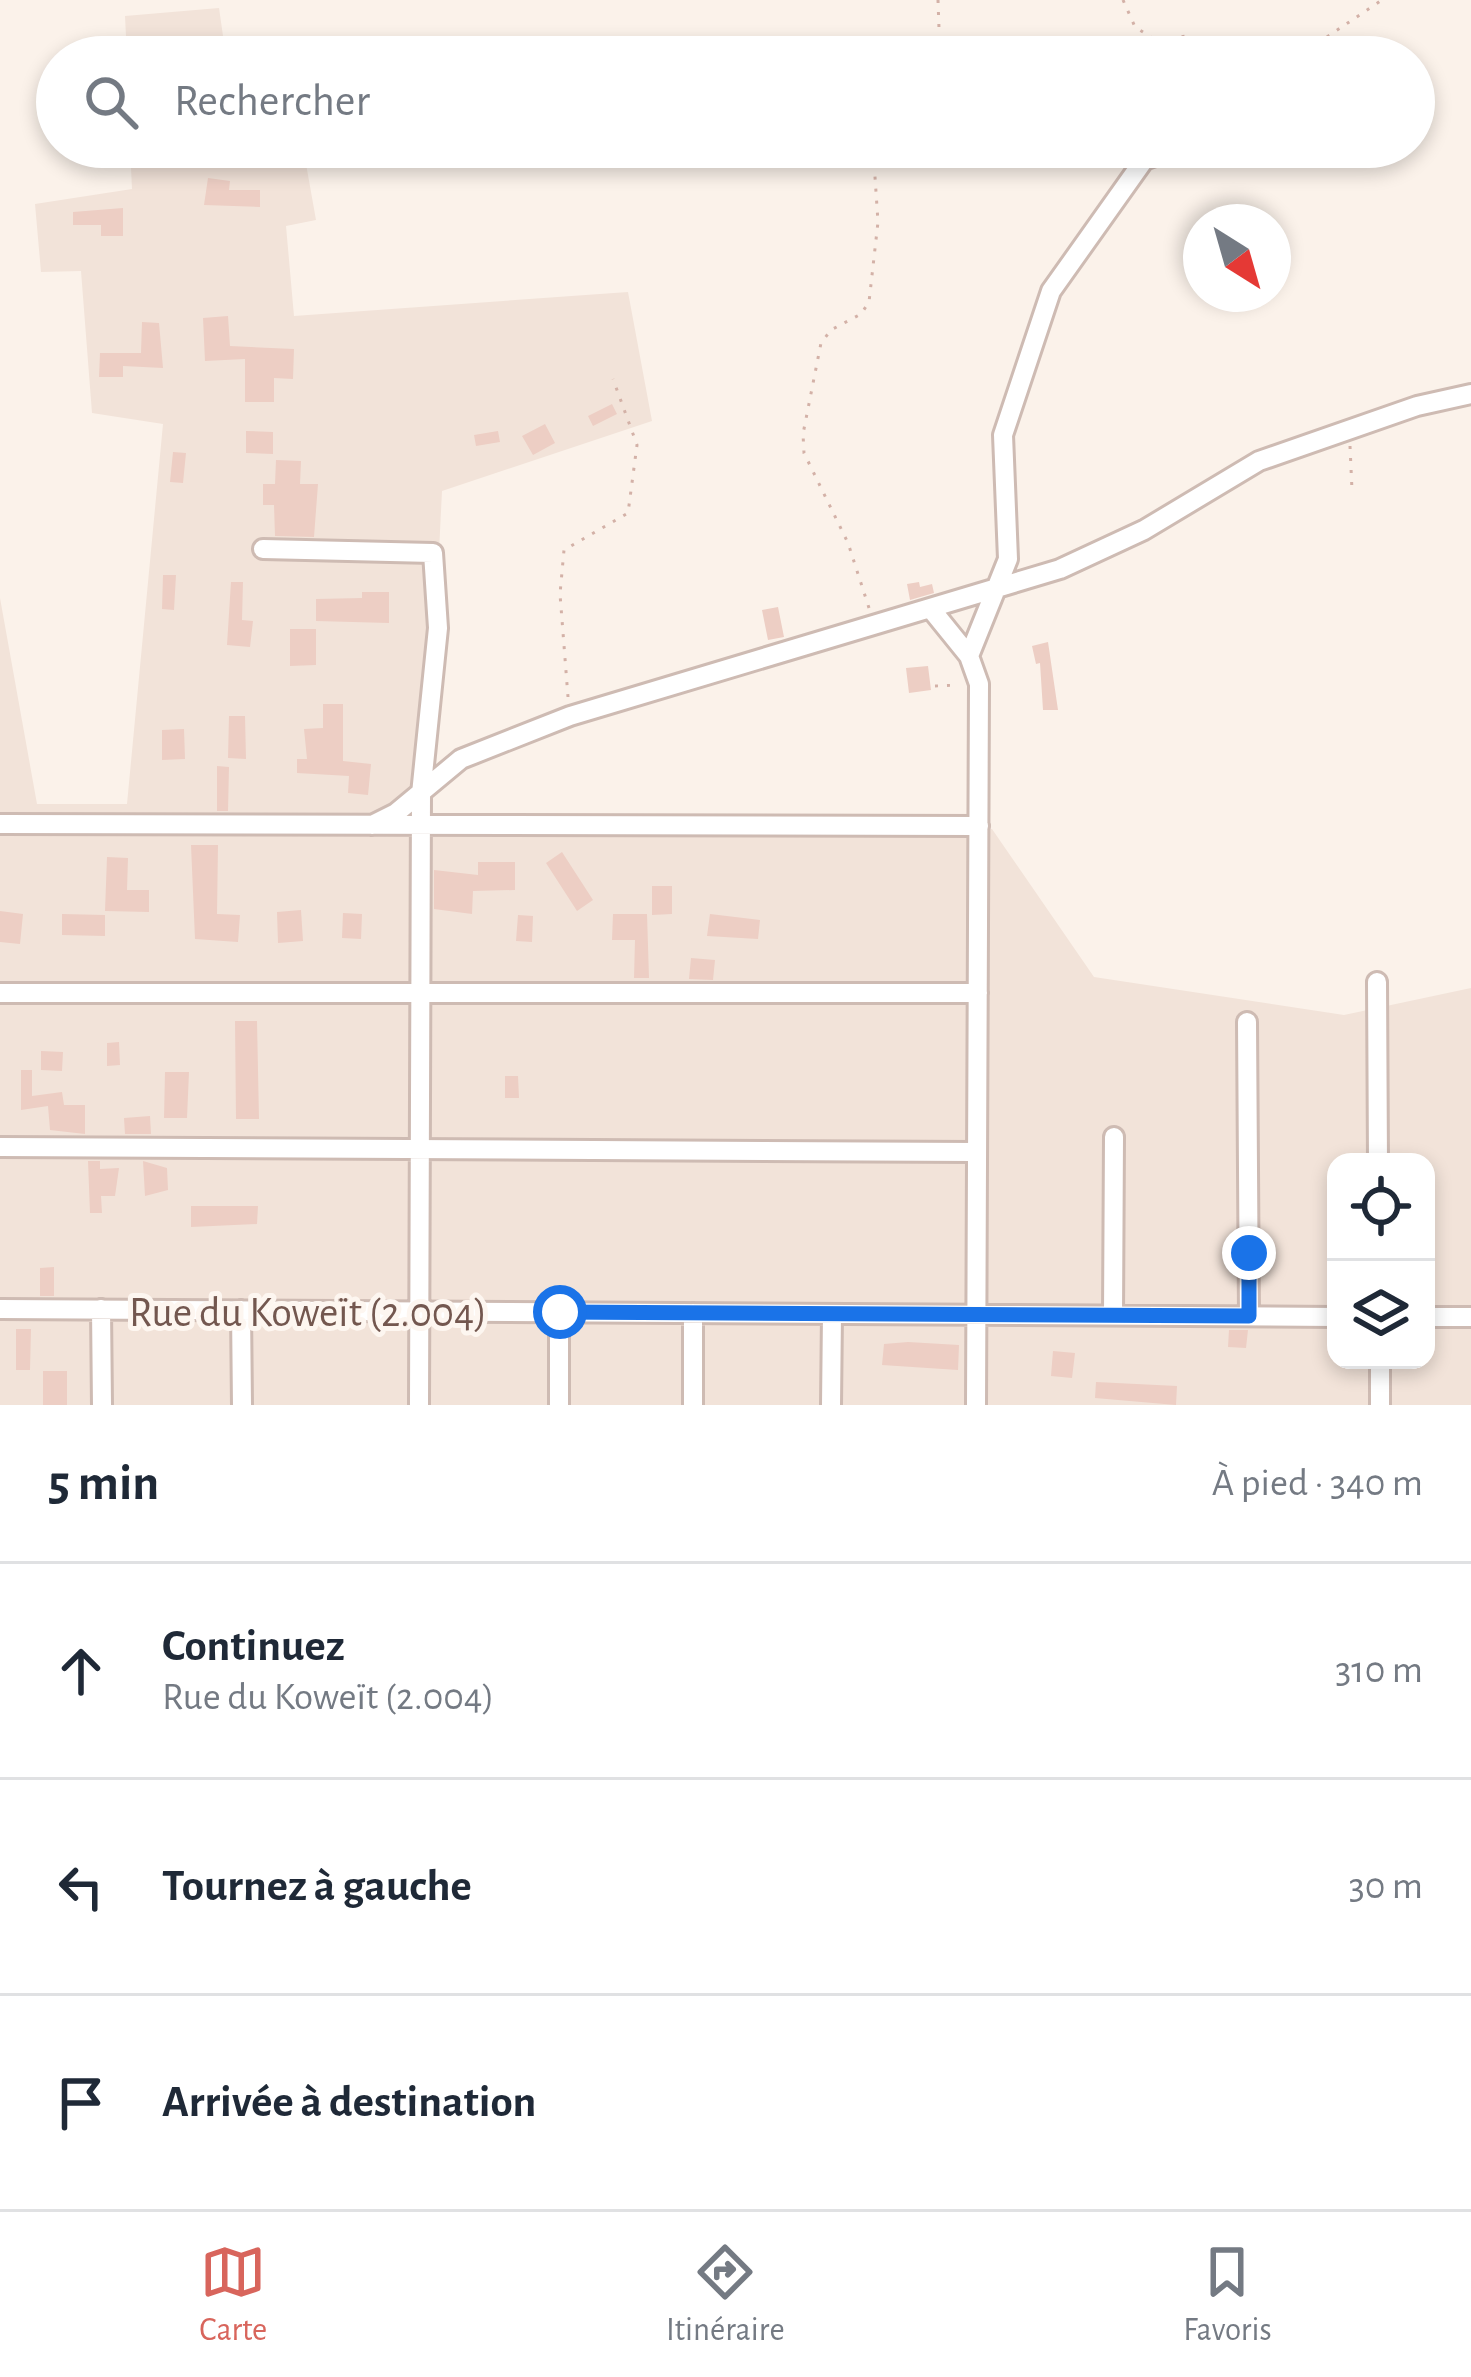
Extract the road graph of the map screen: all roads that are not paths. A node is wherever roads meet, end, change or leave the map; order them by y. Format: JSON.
{"nodes":[{"id":1,"x":1138,"y":168,"type":"edge"},
{"id":2,"x":1471,"y":394,"type":"edge"},
{"id":3,"x":263,"y":550,"type":"dead end"},
{"id":4,"x":995,"y":591,"type":"junction"},
{"id":5,"x":932,"y":609,"type":"junction"},
{"id":6,"x":969,"y":656,"type":"junction"},
{"id":7,"x":421,"y":794,"type":"junction"},
{"id":8,"x":0,"y":824,"type":"edge"},
{"id":9,"x":372,"y":825,"type":"junction"},
{"id":10,"x":422,"y":825,"type":"junction"},
{"id":11,"x":979,"y":826,"type":"junction"},
{"id":12,"x":1377,"y":982,"type":"dead end"},
{"id":13,"x":0,"y":993,"type":"edge"},
{"id":14,"x":423,"y":993,"type":"junction"},
{"id":15,"x":978,"y":993,"type":"junction"},
{"id":16,"x":1247,"y":1022,"type":"dead end"},
{"id":17,"x":1114,"y":1137,"type":"dead end"},
{"id":18,"x":0,"y":1147,"type":"edge"},
{"id":19,"x":421,"y":1149,"type":"junction"},
{"id":20,"x":974,"y":1152,"type":"junction"},
{"id":21,"x":1378,"y":1153,"type":"edge"},
{"id":22,"x":0,"y":1309,"type":"edge"},
{"id":23,"x":101,"y":1309,"type":"junction"},
{"id":24,"x":241,"y":1310,"type":"junction"},
{"id":25,"x":419,"y":1311,"type":"junction"},
{"id":26,"x":560,"y":1312,"type":"junction"},
{"id":27,"x":693,"y":1313,"type":"junction"},
{"id":28,"x":832,"y":1314,"type":"junction"},
{"id":29,"x":976,"y":1315,"type":"junction"},
{"id":30,"x":1113,"y":1316,"type":"junction"},
{"id":31,"x":1249,"y":1316,"type":"junction"},
{"id":32,"x":1327,"y":1317,"type":"edge"},
{"id":33,"x":1435,"y":1317,"type":"edge"},
{"id":34,"x":1471,"y":1318,"type":"edge"},
{"id":35,"x":1380,"y":1369,"type":"edge"},
{"id":36,"x":102,"y":1405,"type":"edge"},
{"id":37,"x":242,"y":1405,"type":"edge"},
{"id":38,"x":419,"y":1405,"type":"edge"},
{"id":39,"x":559,"y":1405,"type":"edge"},
{"id":40,"x":692,"y":1405,"type":"edge"},
{"id":41,"x":831,"y":1405,"type":"edge"},
{"id":42,"x":976,"y":1405,"type":"edge"},
{"id":43,"x":1380,"y":1405,"type":"edge"}],
"edges":[{"from":1,"to":4,"type":"street"},
{"from":2,"to":4,"type":"street"},
{"from":3,"to":7,"type":"street"},
{"from":4,"to":5,"type":"street"},
{"from":4,"to":6,"type":"street"},
{"from":5,"to":6,"type":"street"},
{"from":5,"to":7,"type":"street"},
{"from":6,"to":11,"type":"street"},
{"from":7,"to":9,"type":"street"},
{"from":7,"to":10,"type":"street"},
{"from":8,"to":9,"type":"street"},
{"from":9,"to":10,"type":"street"},
{"from":10,"to":11,"type":"street"},
{"from":10,"to":14,"type":"street"},
{"from":11,"to":15,"type":"street"},
{"from":12,"to":21,"type":"street"},
{"from":13,"to":14,"type":"street"},
{"from":14,"to":15,"type":"street"},
{"from":14,"to":19,"type":"street"},
{"from":15,"to":20,"type":"street"},
{"from":16,"to":31,"type":"street"},
{"from":17,"to":30,"type":"street"},
{"from":18,"to":19,"type":"street"},
{"from":19,"to":20,"type":"street"},
{"from":19,"to":25,"type":"street"},
{"from":20,"to":29,"type":"street"},
{"from":22,"to":23,"type":"street","name":"Rue du Koweït (2.004)"},
{"from":23,"to":24,"type":"street","name":"Rue du Koweït (2.004)"},
{"from":23,"to":36,"type":"street"},
{"from":24,"to":25,"type":"street","name":"Rue du Koweït (2.004)"},
{"from":24,"to":37,"type":"street"},
{"from":25,"to":26,"type":"street","name":"Rue du Koweït (2.004)"},
{"from":25,"to":38,"type":"street"},
{"from":26,"to":27,"type":"street","name":"Rue du Koweït (2.004)"},
{"from":26,"to":39,"type":"street"},
{"from":27,"to":28,"type":"street","name":"Rue du Koweït (2.004)"},
{"from":27,"to":40,"type":"street"},
{"from":28,"to":29,"type":"street","name":"Rue du Koweït (2.004)"},
{"from":28,"to":41,"type":"street"},
{"from":29,"to":30,"type":"street","name":"Rue du Koweït (2.004)"},
{"from":29,"to":42,"type":"street"},
{"from":30,"to":31,"type":"street","name":"Rue du Koweït (2.004)"},
{"from":31,"to":32,"type":"street","name":"Rue du Koweït (2.004)"},
{"from":33,"to":34,"type":"street"},
{"from":35,"to":43,"type":"street"}]}
